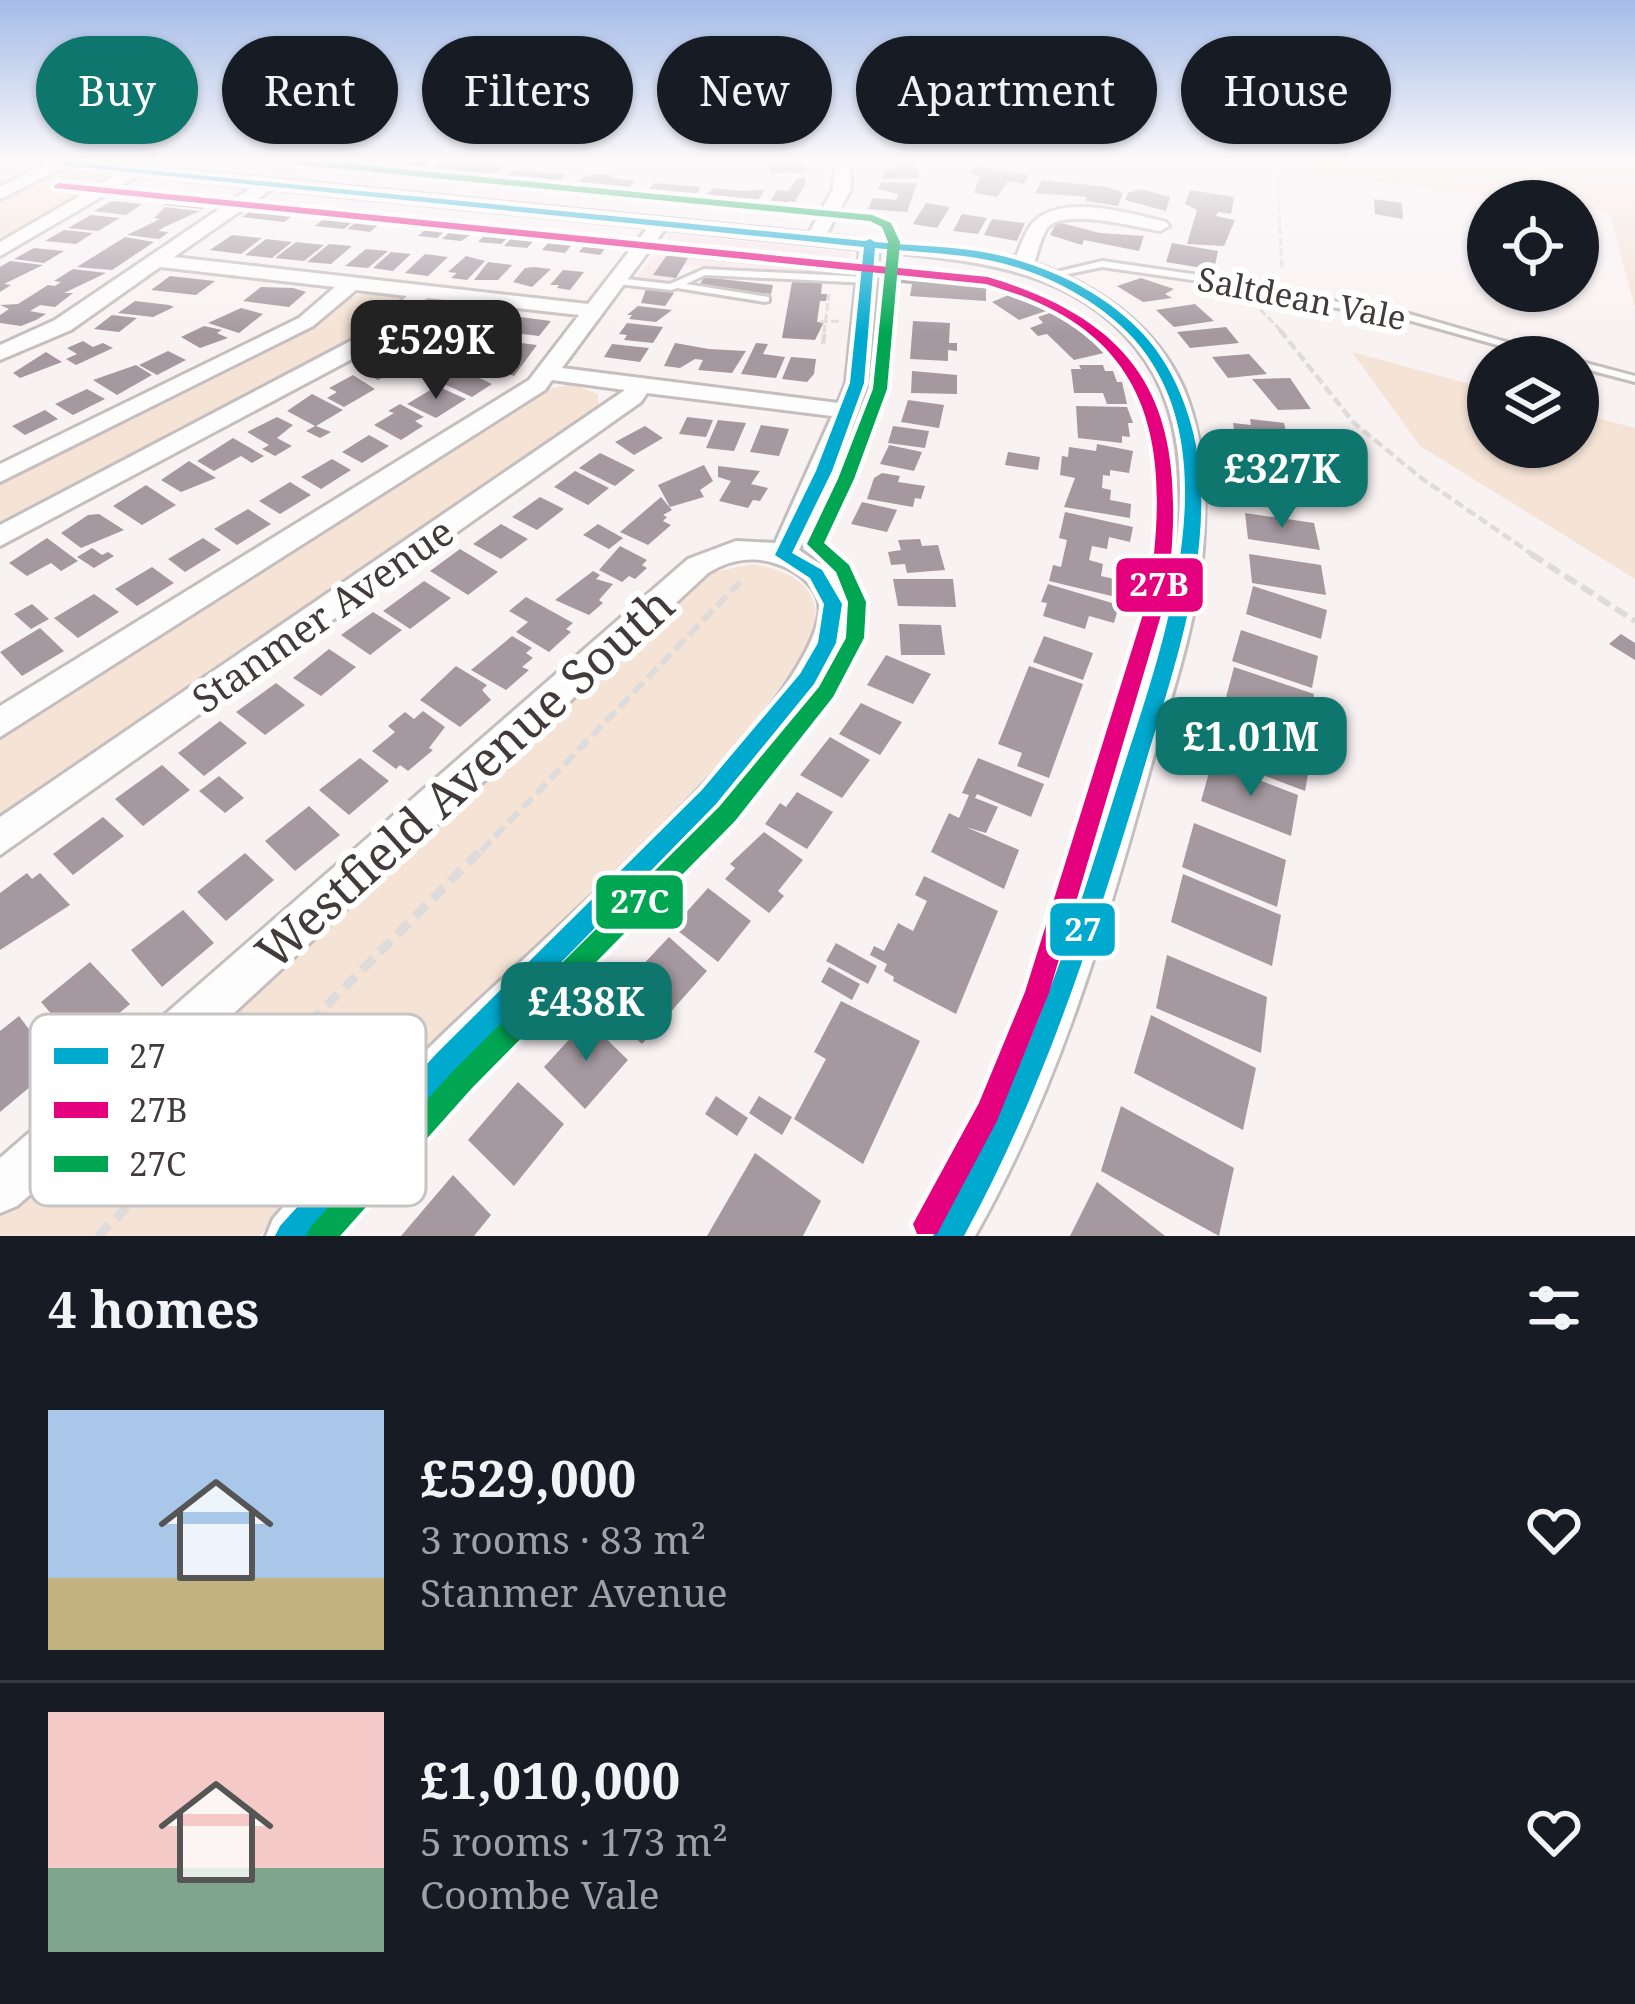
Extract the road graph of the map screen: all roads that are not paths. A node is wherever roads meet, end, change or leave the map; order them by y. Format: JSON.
{"nodes":[{"id":1,"x":53,"y":219,"type":"edge"},
{"id":2,"x":217,"y":219,"type":"edge"},
{"id":3,"x":638,"y":219,"type":"edge"},
{"id":4,"x":826,"y":219,"type":"edge"},
{"id":5,"x":1049,"y":219,"type":"edge"},
{"id":6,"x":1110,"y":219,"type":"edge"},
{"id":7,"x":662,"y":221,"type":"junction"},
{"id":8,"x":1159,"y":227,"type":"dead end"},
{"id":9,"x":816,"y":236,"type":"junction"},
{"id":10,"x":870,"y":242,"type":"junction"},
{"id":11,"x":0,"y":250,"type":"edge"},
{"id":12,"x":156,"y":261,"type":"junction"},
{"id":13,"x":1036,"y":270,"type":"junction"},
{"id":14,"x":868,"y":280,"type":"junction"},
{"id":15,"x":618,"y":281,"type":"junction"},
{"id":16,"x":351,"y":284,"type":"junction"},
{"id":17,"x":675,"y":285,"type":"junction"},
{"id":18,"x":422,"y":292,"type":"junction"},
{"id":19,"x":765,"y":299,"type":"dead end"},
{"id":20,"x":596,"y":311,"type":"junction"},
{"id":21,"x":1477,"y":336,"type":"edge"},
{"id":22,"x":0,"y":353,"type":"edge"},
{"id":23,"x":1599,"y":370,"type":"edge"},
{"id":24,"x":548,"y":373,"type":"junction"},
{"id":25,"x":1635,"y":380,"type":"edge"},
{"id":26,"x":638,"y":386,"type":"junction"},
{"id":27,"x":846,"y":411,"type":"junction"},
{"id":28,"x":0,"y":474,"type":"edge"},
{"id":29,"x":0,"y":537,"type":"edge"},
{"id":30,"x":768,"y":552,"type":"junction"},
{"id":31,"x":0,"y":723,"type":"edge"},
{"id":32,"x":0,"y":838,"type":"edge"},
{"id":33,"x":202,"y":1014,"type":"edge"},
{"id":34,"x":426,"y":1082,"type":"edge"},
{"id":35,"x":30,"y":1164,"type":"edge"},
{"id":36,"x":0,"y":1190,"type":"edge"},
{"id":37,"x":316,"y":1206,"type":"edge"},
{"id":38,"x":290,"y":1236,"type":"edge"},
{"id":39,"x":948,"y":1236,"type":"edge"}],
"edges":[{"from":1,"to":11,"type":"street"},
{"from":2,"to":12,"type":"street"},
{"from":3,"to":7,"type":"street"},
{"from":4,"to":9,"type":"street"},
{"from":5,"to":13,"type":"street"},
{"from":6,"to":8,"type":"street"},
{"from":7,"to":9,"type":"street"},
{"from":7,"to":15,"type":"street","name":"Stanmer Avenue"},
{"from":9,"to":10,"type":"street"},
{"from":10,"to":13,"type":"street"},
{"from":10,"to":14,"type":"street"},
{"from":12,"to":16,"type":"street"},
{"from":12,"to":22,"type":"street"},
{"from":13,"to":21,"type":"lane","name":"Saltdean Vale"},
{"from":13,"to":39,"type":"street"},
{"from":14,"to":17,"type":"lane"},
{"from":14,"to":27,"type":"street"},
{"from":15,"to":17,"type":"lane"},
{"from":15,"to":20,"type":"street","name":"Stanmer Avenue"},
{"from":16,"to":18,"type":"street"},
{"from":16,"to":28,"type":"street"},
{"from":17,"to":19,"type":"lane"},
{"from":18,"to":20,"type":"street"},
{"from":18,"to":29,"type":"street"},
{"from":20,"to":24,"type":"street","name":"Stanmer Avenue"},
{"from":23,"to":25,"type":"lane"},
{"from":24,"to":26,"type":"street"},
{"from":24,"to":31,"type":"street","name":"Stanmer Avenue"},
{"from":26,"to":27,"type":"street"},
{"from":26,"to":32,"type":"street","name":"Stanmer Avenue"},
{"from":27,"to":30,"type":"street"},
{"from":30,"to":33,"type":"street","name":"Westfield Avenue South"},
{"from":30,"to":34,"type":"street"},
{"from":35,"to":36,"type":"street","name":"Westfield Avenue South"},
{"from":37,"to":38,"type":"street"}]}
